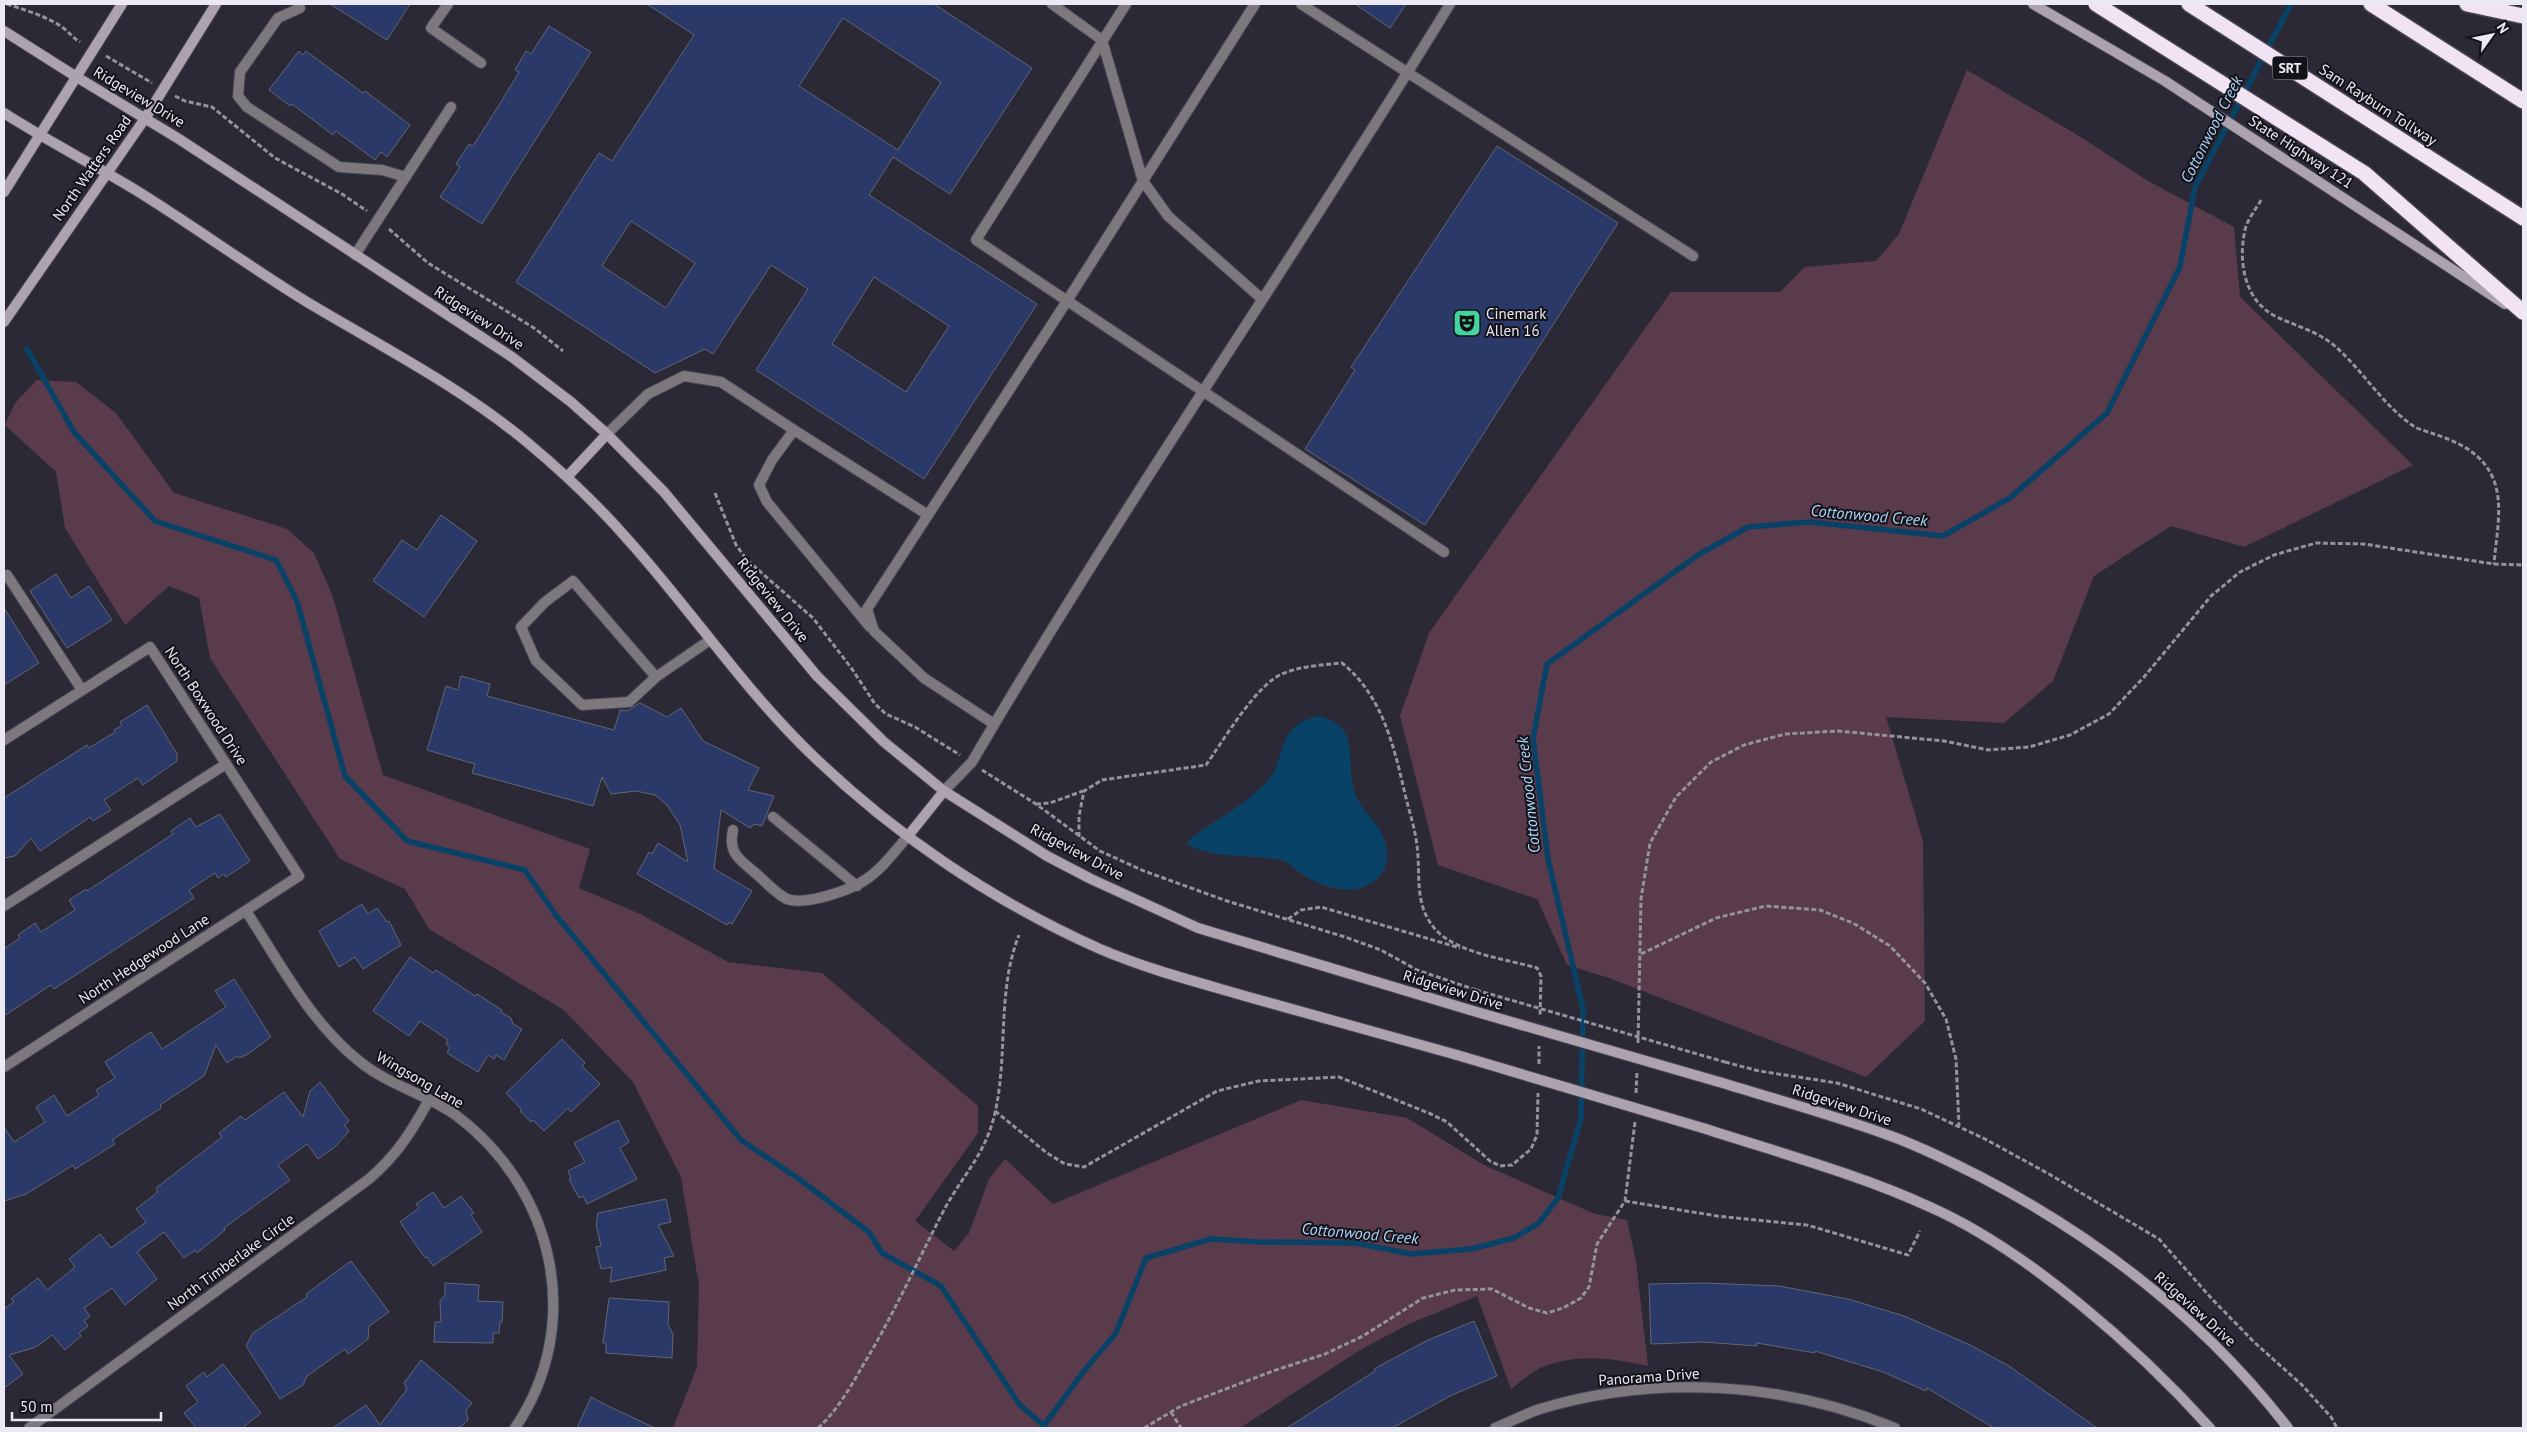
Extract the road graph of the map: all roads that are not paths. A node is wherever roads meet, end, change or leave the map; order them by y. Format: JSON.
{"nodes":[{"id":1,"x":122,"y":4,"type":"edge"},
{"id":2,"x":216,"y":4,"type":"edge"},
{"id":3,"x":448,"y":4,"type":"edge"},
{"id":4,"x":1052,"y":4,"type":"edge"},
{"id":5,"x":1126,"y":4,"type":"edge"},
{"id":6,"x":1255,"y":4,"type":"edge"},
{"id":7,"x":1300,"y":4,"type":"edge"},
{"id":8,"x":1450,"y":4,"type":"edge"},
{"id":9,"x":2033,"y":4,"type":"edge"},
{"id":10,"x":2096,"y":4,"type":"edge"},
{"id":11,"x":2189,"y":4,"type":"edge"},
{"id":12,"x":2371,"y":4,"type":"edge"},
{"id":13,"x":2468,"y":4,"type":"edge"},
{"id":14,"x":300,"y":8,"type":"dead end"},
{"id":15,"x":2523,"y":16,"type":"edge"},
{"id":16,"x":4,"y":30,"type":"edge"},
{"id":17,"x":1102,"y":40,"type":"junction"},
{"id":18,"x":480,"y":63,"type":"dead end"},
{"id":19,"x":1408,"y":73,"type":"junction"},
{"id":20,"x":74,"y":76,"type":"junction"},
{"id":21,"x":2523,"y":101,"type":"edge"},
{"id":22,"x":452,"y":107,"type":"dead end"},
{"id":23,"x":4,"y":113,"type":"edge"},
{"id":24,"x":146,"y":117,"type":"junction"},
{"id":25,"x":38,"y":135,"type":"junction"},
{"id":26,"x":106,"y":173,"type":"junction"},
{"id":27,"x":406,"y":177,"type":"junction"},
{"id":28,"x":1143,"y":181,"type":"junction"},
{"id":29,"x":4,"y":192,"type":"edge"},
{"id":30,"x":2523,"y":218,"type":"edge"},
{"id":31,"x":355,"y":255,"type":"junction"},
{"id":32,"x":1694,"y":256,"type":"dead end"},
{"id":33,"x":1262,"y":299,"type":"junction"},
{"id":34,"x":1067,"y":301,"type":"junction"},
{"id":35,"x":2523,"y":312,"type":"edge"},
{"id":36,"x":2523,"y":316,"type":"edge"},
{"id":37,"x":4,"y":322,"type":"edge"},
{"id":38,"x":1202,"y":391,"type":"junction"},
{"id":39,"x":794,"y":430,"type":"junction"},
{"id":40,"x":607,"y":434,"type":"junction"},
{"id":41,"x":567,"y":477,"type":"junction"},
{"id":42,"x":928,"y":515,"type":"junction"},
{"id":43,"x":1444,"y":552,"type":"dead end"},
{"id":44,"x":4,"y":577,"type":"edge"},
{"id":45,"x":874,"y":632,"type":"junction"},
{"id":46,"x":710,"y":640,"type":"junction"},
{"id":47,"x":656,"y":677,"type":"junction"},
{"id":48,"x":82,"y":690,"type":"junction"},
{"id":49,"x":994,"y":724,"type":"junction"},
{"id":50,"x":4,"y":740,"type":"edge"},
{"id":51,"x":226,"y":764,"type":"junction"},
{"id":52,"x":944,"y":791,"type":"junction"},
{"id":53,"x":773,"y":817,"type":"dead end"},
{"id":54,"x":733,"y":830,"type":"dead end"},
{"id":55,"x":908,"y":836,"type":"junction"},
{"id":56,"x":300,"y":876,"type":"joint"},
{"id":57,"x":857,"y":886,"type":"junction"},
{"id":58,"x":4,"y":906,"type":"edge"},
{"id":59,"x":246,"y":911,"type":"junction"},
{"id":60,"x":4,"y":1067,"type":"edge"},
{"id":61,"x":429,"y":1100,"type":"junction"},
{"id":62,"x":29,"y":1428,"type":"edge"},
{"id":63,"x":516,"y":1428,"type":"edge"},
{"id":64,"x":1495,"y":1428,"type":"edge"},
{"id":65,"x":1895,"y":1428,"type":"edge"},
{"id":66,"x":2210,"y":1428,"type":"edge"},
{"id":67,"x":2288,"y":1428,"type":"edge"}],
"edges":[{"from":1,"to":20,"type":"main road"},
{"from":2,"to":24,"type":"main road","name":"North Watters Road"},
{"from":3,"to":18,"type":"street"},
{"from":4,"to":17,"type":"street"},
{"from":5,"to":17,"type":"street"},
{"from":6,"to":28,"type":"street"},
{"from":7,"to":19,"type":"street"},
{"from":8,"to":19,"type":"street"},
{"from":9,"to":36,"type":"main road","name":"State Highway 121"},
{"from":10,"to":35,"type":"highway"},
{"from":11,"to":30,"type":"highway","name":"Sam Rayburn Tollway","number":"SRT"},
{"from":12,"to":21,"type":"highway"},
{"from":13,"to":15,"type":"highway"},
{"from":14,"to":27,"type":"street"},
{"from":16,"to":20,"type":"main road","name":"Ridgeview Drive"},
{"from":17,"to":28,"type":"street"},
{"from":17,"to":34,"type":"street"},
{"from":19,"to":32,"type":"street"},
{"from":19,"to":33,"type":"street"},
{"from":20,"to":24,"type":"main road","name":"Ridgeview Drive"},
{"from":20,"to":25,"type":"main road"},
{"from":22,"to":27,"type":"street"},
{"from":23,"to":25,"type":"main road"},
{"from":24,"to":26,"type":"main road","name":"North Watters Road"},
{"from":24,"to":31,"type":"main road","name":"Ridgeview Drive"},
{"from":25,"to":26,"type":"main road"},
{"from":25,"to":29,"type":"main road"},
{"from":26,"to":37,"type":"main road","name":"North Watters Road"},
{"from":26,"to":41,"type":"main road"},
{"from":27,"to":31,"type":"street"},
{"from":28,"to":33,"type":"street"},
{"from":28,"to":34,"type":"street"},
{"from":31,"to":40,"type":"main road","name":"Ridgeview Drive"},
{"from":33,"to":38,"type":"street"},
{"from":34,"to":38,"type":"street"},
{"from":34,"to":42,"type":"street"},
{"from":38,"to":43,"type":"street"},
{"from":38,"to":49,"type":"street"},
{"from":39,"to":40,"type":"street"},
{"from":39,"to":42,"type":"street"},
{"from":39,"to":45,"type":"street"},
{"from":40,"to":41,"type":"main road"},
{"from":40,"to":52,"type":"main road","name":"Ridgeview Drive"},
{"from":41,"to":46,"type":"main road"},
{"from":42,"to":45,"type":"street"},
{"from":44,"to":48,"type":"street"},
{"from":45,"to":49,"type":"street"},
{"from":46,"to":47,"type":"street"},
{"from":46,"to":55,"type":"main road"},
{"from":47,"to":47,"type":"street"},
{"from":48,"to":50,"type":"street","name":"North Boxwood Drive"},
{"from":48,"to":51,"type":"street","name":"North Boxwood Drive"},
{"from":49,"to":52,"type":"street"},
{"from":51,"to":56,"type":"street","name":"North Boxwood Drive"},
{"from":51,"to":58,"type":"street"},
{"from":52,"to":55,"type":"main road"},
{"from":52,"to":67,"type":"main road","name":"Ridgeview Drive","bridge":true},
{"from":53,"to":57,"type":"street"},
{"from":54,"to":57,"type":"street"},
{"from":55,"to":57,"type":"street"},
{"from":55,"to":66,"type":"main road","bridge":true},
{"from":56,"to":59,"type":"street","name":"North Hedgewood Lane"},
{"from":59,"to":60,"type":"street","name":"North Hedgewood Lane"},
{"from":59,"to":61,"type":"street","name":"Wingsong Lane"},
{"from":61,"to":62,"type":"street","name":"North Timberlake Circle"},
{"from":61,"to":63,"type":"street","name":"Wingsong Lane"},
{"from":64,"to":65,"type":"street","name":"Panorama Drive"}]}
